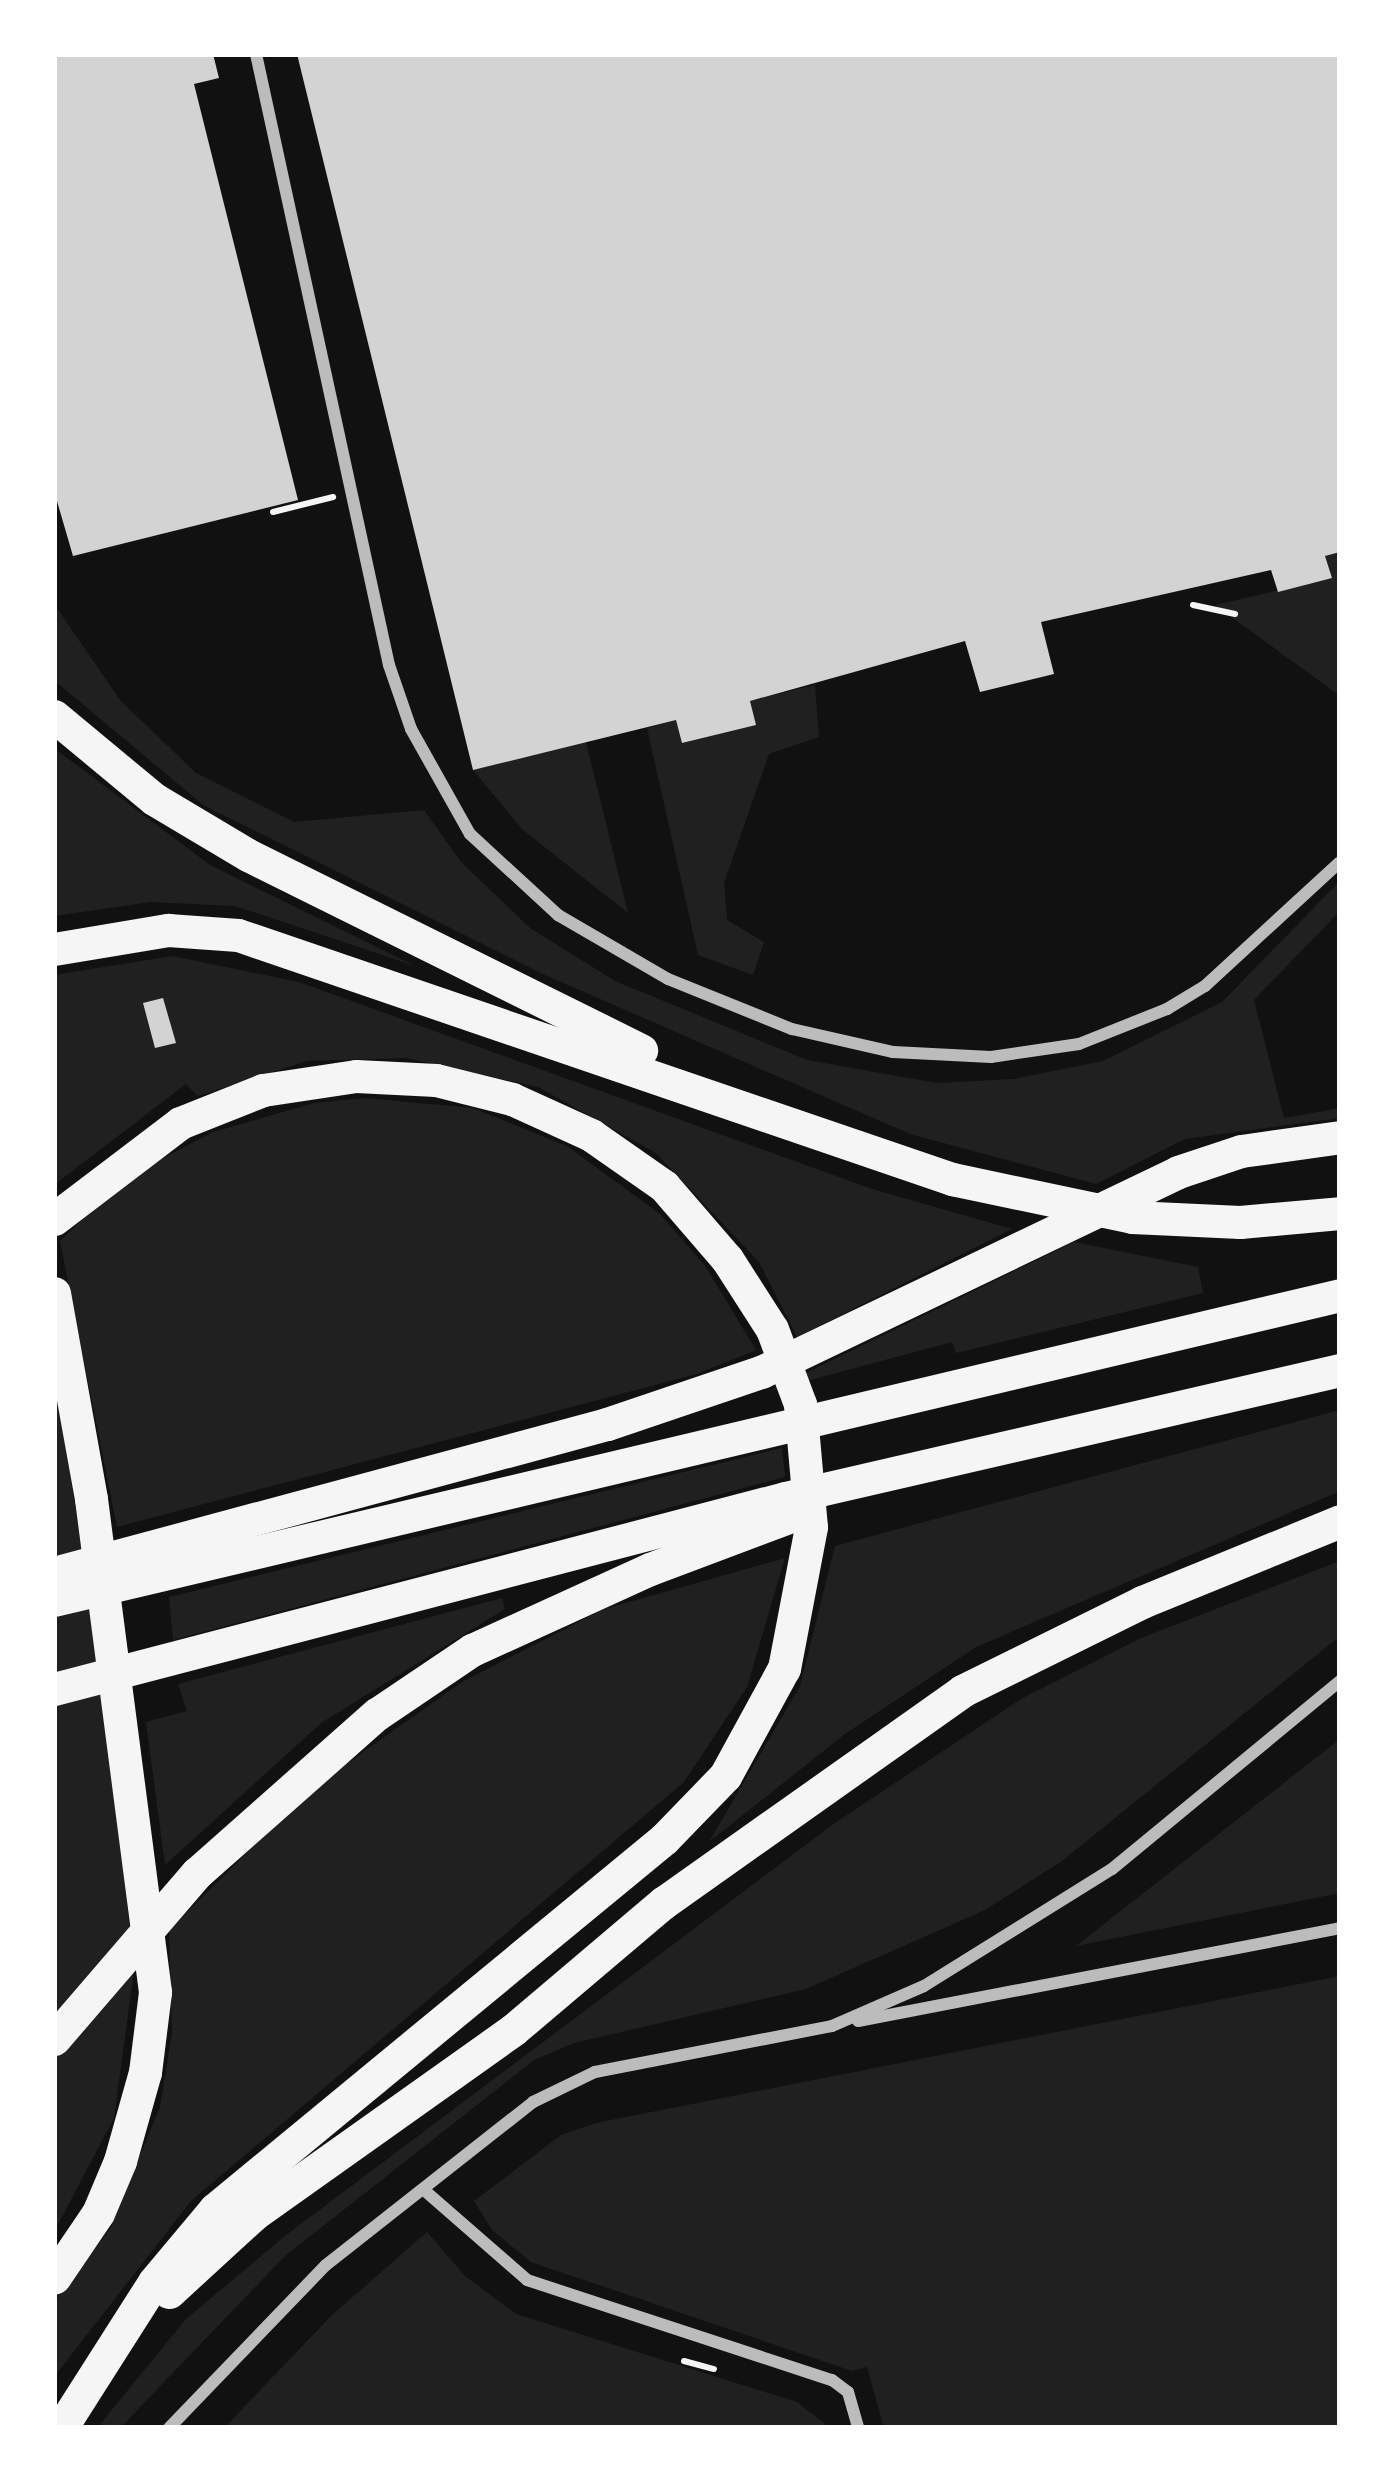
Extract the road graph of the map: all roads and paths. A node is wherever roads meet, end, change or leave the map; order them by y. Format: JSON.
{"nodes":[{"id":1,"x":256,"y":54,"type":"edge"},
{"id":2,"x":354,"y":492,"type":"junction"},
{"id":3,"x":273,"y":512,"type":"dead end"},
{"id":4,"x":1193,"y":605,"type":"dead end"},
{"id":5,"x":1235,"y":614,"type":"dead end"},
{"id":6,"x":54,"y":716,"type":"edge"},
{"id":7,"x":1340,"y":862,"type":"edge"},
{"id":8,"x":58,"y":948,"type":"edge"},
{"id":9,"x":778,"y":1118,"type":"junction"},
{"id":10,"x":1340,"y":1137,"type":"edge"},
{"id":11,"x":1340,"y":1213,"type":"edge"},
{"id":12,"x":54,"y":1219,"type":"edge"},
{"id":13,"x":54,"y":1293,"type":"edge"},
{"id":14,"x":1340,"y":1295,"type":"edge"},
{"id":15,"x":1340,"y":1370,"type":"edge"},
{"id":16,"x":785,"y":1509,"type":"junction"},
{"id":17,"x":1340,"y":1521,"type":"edge"},
{"id":18,"x":162,"y":1558,"type":"junction"},
{"id":19,"x":54,"y":1573,"type":"edge"},
{"id":20,"x":54,"y":1600,"type":"edge"},
{"id":21,"x":1340,"y":1681,"type":"edge"},
{"id":22,"x":54,"y":1689,"type":"edge"},
{"id":23,"x":1340,"y":1928,"type":"edge"},
{"id":24,"x":832,"y":2026,"type":"junction"},
{"id":25,"x":54,"y":2039,"type":"edge"},
{"id":26,"x":424,"y":2190,"type":"junction"},
{"id":27,"x":54,"y":2278,"type":"edge"},
{"id":28,"x":122,"y":2341,"type":"junction"},
{"id":29,"x":684,"y":2361,"type":"dead end"},
{"id":30,"x":714,"y":2369,"type":"dead end"},
{"id":31,"x":61,"y":2428,"type":"edge"},
{"id":32,"x":169,"y":2428,"type":"edge"},
{"id":33,"x":858,"y":2428,"type":"edge"}],
"edges":[{"from":1,"to":2,"type":"street"},
{"from":2,"to":3,"type":"path"},
{"from":2,"to":7,"type":"street"},
{"from":4,"to":5,"type":"path"},
{"from":6,"to":9,"type":"highway"},
{"from":8,"to":9,"type":"highway"},
{"from":9,"to":11,"type":"highway"},
{"from":10,"to":18,"type":"highway"},
{"from":12,"to":28,"type":"highway"},
{"from":13,"to":27,"type":"highway"},
{"from":14,"to":18,"type":"highway"},
{"from":15,"to":16,"type":"highway"},
{"from":16,"to":22,"type":"highway"},
{"from":16,"to":25,"type":"highway"},
{"from":17,"to":28,"type":"highway"},
{"from":18,"to":19,"type":"highway"},
{"from":18,"to":20,"type":"highway"},
{"from":21,"to":24,"type":"street"},
{"from":23,"to":24,"type":"street"},
{"from":24,"to":26,"type":"street"},
{"from":26,"to":32,"type":"street"},
{"from":26,"to":33,"type":"street"},
{"from":28,"to":31,"type":"highway"},
{"from":29,"to":30,"type":"path"}]}
